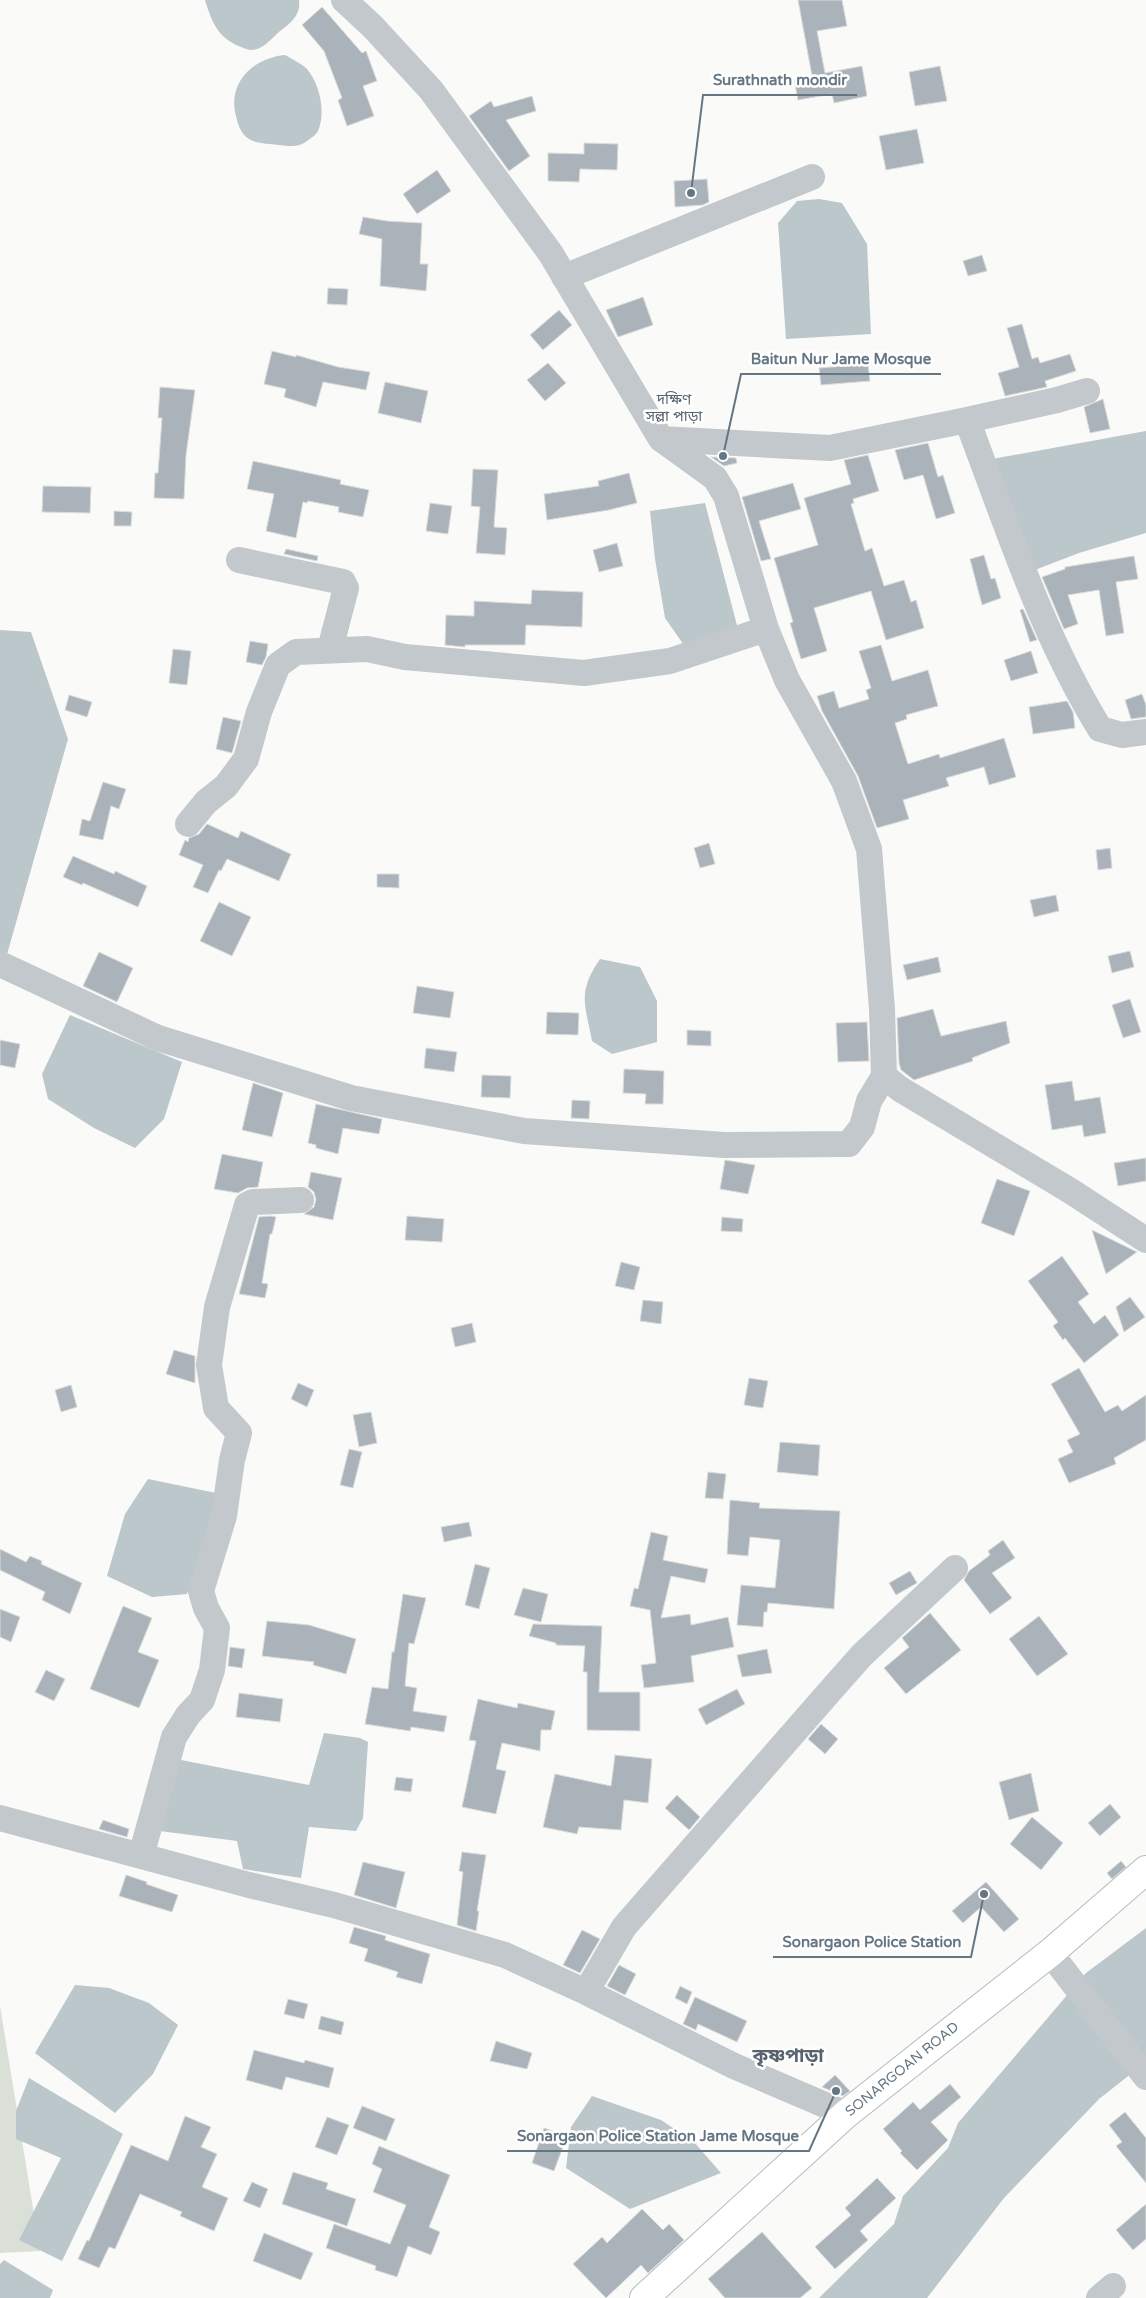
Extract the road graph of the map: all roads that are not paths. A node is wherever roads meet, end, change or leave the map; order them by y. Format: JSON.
{"nodes":[{"id":1,"x":344,"y":0,"type":"edge"},
{"id":2,"x":374,"y":0,"type":"edge"},
{"id":3,"x":373,"y":27,"type":"junction"},
{"id":4,"x":812,"y":177,"type":"dead end"},
{"id":5,"x":564,"y":277,"type":"junction"},
{"id":6,"x":1087,"y":391,"type":"dead end"},
{"id":7,"x":967,"y":420,"type":"junction"},
{"id":8,"x":661,"y":439,"type":"junction"},
{"id":9,"x":239,"y":560,"type":"dead end"},
{"id":10,"x":766,"y":629,"type":"junction"},
{"id":11,"x":330,"y":650,"type":"junction"},
{"id":12,"x":1146,"y":732,"type":"edge"},
{"id":13,"x":188,"y":824,"type":"dead end"},
{"id":14,"x":0,"y":964,"type":"edge"},
{"id":15,"x":884,"y":1076,"type":"junction"},
{"id":16,"x":301,"y":1200,"type":"dead end"},
{"id":17,"x":1146,"y":1240,"type":"edge"},
{"id":18,"x":955,"y":1568,"type":"dead end"},
{"id":19,"x":0,"y":1818,"type":"edge"},
{"id":20,"x":141,"y":1856,"type":"junction"},
{"id":21,"x":1146,"y":1870,"type":"edge"},
{"id":22,"x":1055,"y":1960,"type":"junction"},
{"id":23,"x":586,"y":1992,"type":"junction"},
{"id":24,"x":1146,"y":2077,"type":"edge"},
{"id":25,"x":846,"y":2114,"type":"junction"},
{"id":26,"x":644,"y":2298,"type":"edge"}],
"edges":[{"from":1,"to":3,"type":"street"},
{"from":2,"to":3,"type":"street"},
{"from":3,"to":5,"type":"street"},
{"from":4,"to":5,"type":"street"},
{"from":5,"to":8,"type":"street"},
{"from":6,"to":7,"type":"street"},
{"from":7,"to":8,"type":"street"},
{"from":7,"to":12,"type":"street"},
{"from":8,"to":10,"type":"street"},
{"from":9,"to":11,"type":"street"},
{"from":10,"to":11,"type":"street"},
{"from":10,"to":15,"type":"street"},
{"from":11,"to":13,"type":"street"},
{"from":14,"to":15,"type":"street"},
{"from":15,"to":17,"type":"street"},
{"from":16,"to":20,"type":"street"},
{"from":18,"to":23,"type":"street"},
{"from":19,"to":20,"type":"street"},
{"from":20,"to":23,"type":"street"},
{"from":21,"to":22,"type":"main road","name":"SONARGOAN ROAD"},
{"from":22,"to":24,"type":"street"},
{"from":22,"to":25,"type":"main road","name":"SONARGOAN ROAD"},
{"from":23,"to":25,"type":"street"},
{"from":25,"to":26,"type":"main road","name":"SONARGOAN ROAD"}]}
